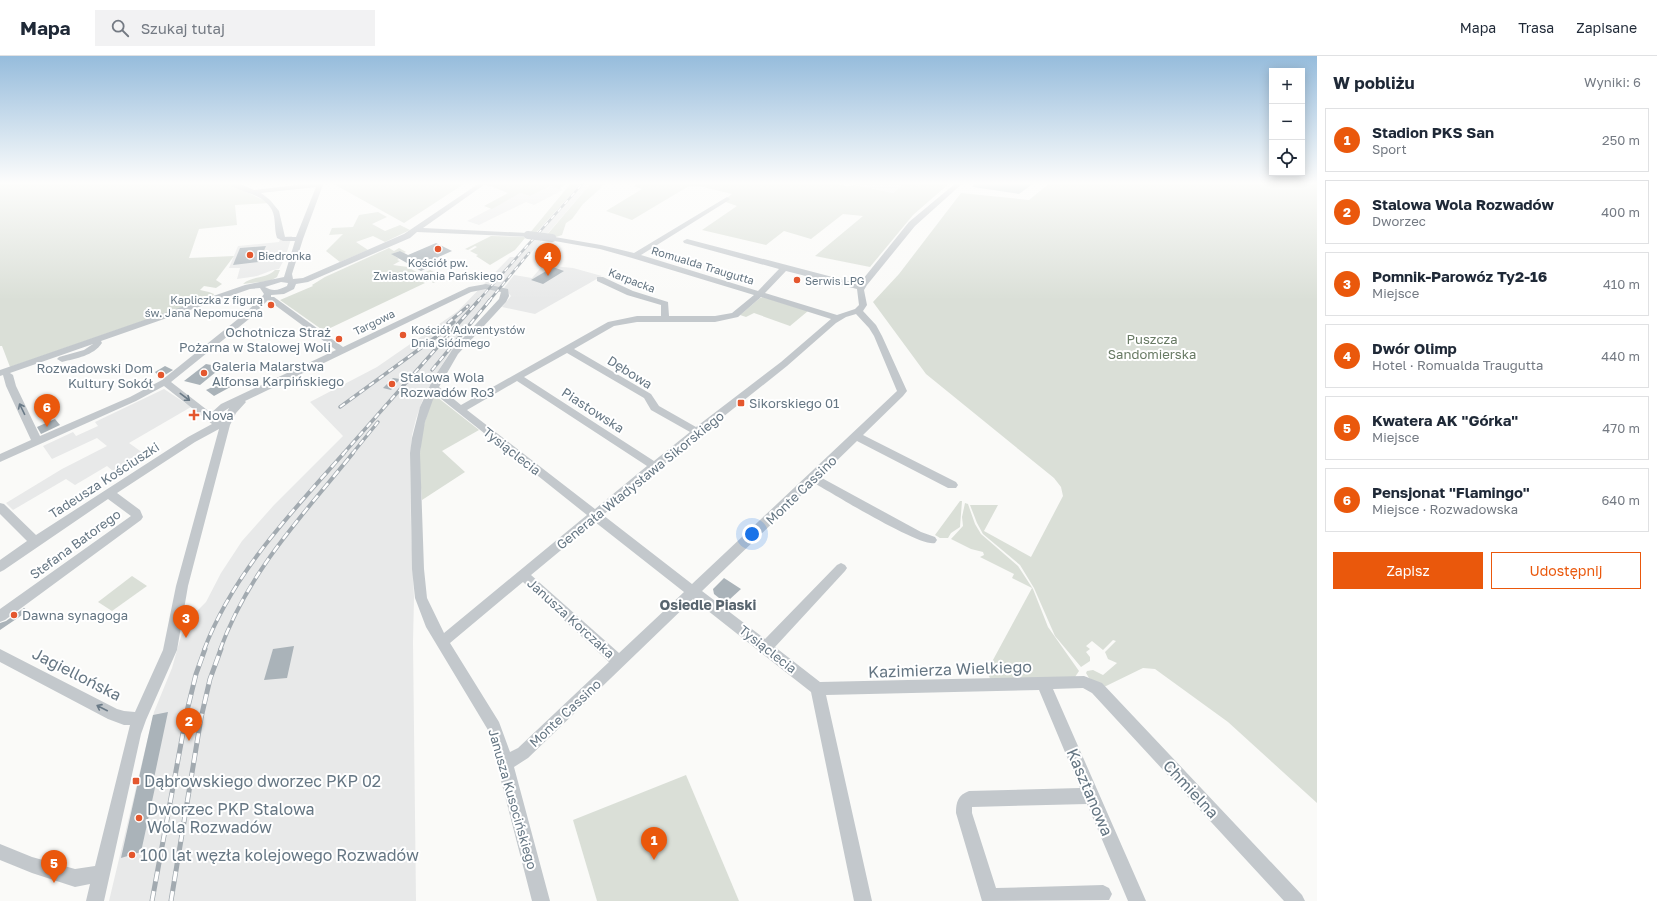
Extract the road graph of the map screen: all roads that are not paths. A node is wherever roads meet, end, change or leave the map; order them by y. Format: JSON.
{"nodes":[{"id":1,"x":278,"y":221,"type":"edge"},
{"id":2,"x":306,"y":221,"type":"edge"},
{"id":3,"x":429,"y":221,"type":"edge"},
{"id":4,"x":691,"y":221,"type":"edge"},
{"id":5,"x":915,"y":221,"type":"edge"},
{"id":6,"x":417,"y":230,"type":"junction"},
{"id":7,"x":299,"y":240,"type":"junction"},
{"id":8,"x":687,"y":241,"type":"dead end"},
{"id":9,"x":635,"y":256,"type":"junction"},
{"id":10,"x":784,"y":268,"type":"junction"},
{"id":11,"x":600,"y":279,"type":"dead end"},
{"id":12,"x":277,"y":280,"type":"junction"},
{"id":13,"x":287,"y":286,"type":"junction"},
{"id":14,"x":860,"y":287,"type":"junction"},
{"id":15,"x":502,"y":290,"type":"joint"},
{"id":16,"x":267,"y":292,"type":"junction"},
{"id":17,"x":760,"y":294,"type":"junction"},
{"id":18,"x":858,"y":311,"type":"junction"},
{"id":19,"x":837,"y":318,"type":"junction"},
{"id":20,"x":665,"y":319,"type":"junction"},
{"id":21,"x":567,"y":349,"type":"junction"},
{"id":22,"x":343,"y":351,"type":"junction"},
{"id":23,"x":3,"y":375,"type":"edge"},
{"id":24,"x":517,"y":377,"type":"junction"},
{"id":25,"x":165,"y":382,"type":"junction"},
{"id":26,"x":434,"y":388,"type":"junction"},
{"id":27,"x":258,"y":391,"type":"junction"},
{"id":28,"x":236,"y":407,"type":"junction"},
{"id":29,"x":460,"y":410,"type":"junction"},
{"id":30,"x":217,"y":422,"type":"junction"},
{"id":31,"x":697,"y":432,"type":"junction"},
{"id":32,"x":856,"y":436,"type":"junction"},
{"id":33,"x":37,"y":442,"type":"junction"},
{"id":34,"x":0,"y":458,"type":"edge"},
{"id":35,"x":654,"y":466,"type":"junction"},
{"id":36,"x":814,"y":478,"type":"junction"},
{"id":37,"x":952,"y":485,"type":"dead end"},
{"id":38,"x":108,"y":493,"type":"junction"},
{"id":39,"x":0,"y":507,"type":"edge"},
{"id":40,"x":595,"y":515,"type":"junction"},
{"id":41,"x":931,"y":540,"type":"dead end"},
{"id":42,"x":35,"y":542,"type":"junction"},
{"id":43,"x":0,"y":567,"type":"edge"},
{"id":44,"x":840,"y":568,"type":"dead end"},
{"id":45,"x":523,"y":575,"type":"junction"},
{"id":46,"x":694,"y":591,"type":"junction"},
{"id":47,"x":0,"y":616,"type":"edge"},
{"id":48,"x":442,"y":642,"type":"junction"},
{"id":49,"x":766,"y":647,"type":"junction"},
{"id":50,"x":0,"y":655,"type":"edge"},
{"id":51,"x":619,"y":662,"type":"junction"},
{"id":52,"x":1084,"y":682,"type":"joint"},
{"id":53,"x":1043,"y":683,"type":"junction"},
{"id":54,"x":817,"y":688,"type":"junction"},
{"id":55,"x":139,"y":719,"type":"junction"},
{"id":56,"x":506,"y":763,"type":"junction"},
{"id":57,"x":1091,"y":796,"type":"junction"},
{"id":58,"x":0,"y":852,"type":"edge"},
{"id":59,"x":102,"y":873,"type":"junction"},
{"id":60,"x":1103,"y":894,"type":"dead end"},
{"id":61,"x":991,"y":899,"type":"edge"},
{"id":62,"x":95,"y":901,"type":"edge"},
{"id":63,"x":541,"y":901,"type":"edge"},
{"id":64,"x":863,"y":901,"type":"edge"},
{"id":65,"x":1137,"y":901,"type":"edge"},
{"id":66,"x":1296,"y":901,"type":"edge"}],
"edges":[{"from":1,"to":7,"type":"street"},
{"from":2,"to":7,"type":"street"},
{"from":3,"to":6,"type":"street"},
{"from":4,"to":9,"type":"street"},
{"from":5,"to":14,"type":"street"},
{"from":6,"to":9,"type":"street","name":"Romualda Traugutta","bridge":true},
{"from":6,"to":13,"type":"street"},
{"from":7,"to":12,"type":"street"},
{"from":7,"to":13,"type":"street"},
{"from":8,"to":10,"type":"street"},
{"from":9,"to":17,"type":"street","name":"Romualda Traugutta"},
{"from":10,"to":14,"type":"street"},
{"from":10,"to":17,"type":"street"},
{"from":11,"to":20,"type":"street","name":"Karpacka"},
{"from":12,"to":13,"type":"street"},
{"from":12,"to":16,"type":"street"},
{"from":13,"to":16,"type":"street"},
{"from":14,"to":18,"type":"street"},
{"from":15,"to":22,"type":"street","name":"Targowa"},
{"from":15,"to":26,"type":"street","name":"Janusza Kusocińskiego"},
{"from":16,"to":22,"type":"street"},
{"from":16,"to":23,"type":"street"},
{"from":16,"to":25,"type":"street"},
{"from":17,"to":19,"type":"street","name":"Romualda Traugutta"},
{"from":17,"to":20,"type":"street"},
{"from":18,"to":19,"type":"street"},
{"from":18,"to":32,"type":"street","name":"Monte Cassino"},
{"from":19,"to":31,"type":"street","name":"Generała Władysława Sikorskiego"},
{"from":20,"to":21,"type":"street"},
{"from":21,"to":24,"type":"street"},
{"from":21,"to":31,"type":"street","name":"Dębowa"},
{"from":22,"to":27,"type":"street","name":"Targowa"},
{"from":33,"to":23,"type":"street","one_way":true},
{"from":24,"to":29,"type":"street"},
{"from":24,"to":35,"type":"street","name":"Piastowska"},
{"from":25,"to":30,"type":"street","one_way":true},
{"from":25,"to":33,"type":"street"},
{"from":26,"to":29,"type":"street","name":"Tysiąclecia"},
{"from":26,"to":48,"type":"street","name":"Janusza Kusocińskiego"},
{"from":27,"to":28,"type":"street","name":"Targowa"},
{"from":27,"to":30,"type":"street","name":"Targowa"},
{"from":28,"to":30,"type":"street"},
{"from":28,"to":30,"type":"street","name":"Targowa"},
{"from":29,"to":40,"type":"street","name":"Tysiąclecia"},
{"from":30,"to":38,"type":"street","name":"Tadeusza Kościuszki"},
{"from":30,"to":55,"type":"street"},
{"from":31,"to":35,"type":"street","name":"Generała Władysława Sikorskiego"},
{"from":32,"to":36,"type":"street","name":"Monte Cassino"},
{"from":32,"to":37,"type":"street"},
{"from":33,"to":34,"type":"street"},
{"from":35,"to":40,"type":"street","name":"Generała Władysława Sikorskiego"},
{"from":36,"to":41,"type":"street"},
{"from":36,"to":46,"type":"street","name":"Monte Cassino"},
{"from":38,"to":42,"type":"street","name":"Tadeusza Kościuszki"},
{"from":38,"to":47,"type":"street","name":"Stefana Batorego"},
{"from":39,"to":42,"type":"street"},
{"from":40,"to":45,"type":"street","name":"Generała Władysława Sikorskiego"},
{"from":40,"to":46,"type":"street","name":"Tysiąclecia"},
{"from":42,"to":43,"type":"street","name":"Tadeusza Kościuszki"},
{"from":44,"to":49,"type":"street"},
{"from":45,"to":48,"type":"street","name":"Generała Władysława Sikorskiego"},
{"from":45,"to":51,"type":"street","name":"Janusza Korczaka"},
{"from":46,"to":49,"type":"street","name":"Tysiąclecia"},
{"from":46,"to":51,"type":"street","name":"Monte Cassino"},
{"from":48,"to":56,"type":"street","name":"Janusza Kusocińskiego"},
{"from":49,"to":54,"type":"street","name":"Tysiąclecia"},
{"from":55,"to":50,"type":"street","name":"Jagiellońska","one_way":true},
{"from":51,"to":56,"type":"street","name":"Monte Cassino"},
{"from":52,"to":53,"type":"street","name":"Kazimierza Wielkiego"},
{"from":52,"to":66,"type":"street","name":"Chmielna"},
{"from":53,"to":54,"type":"street","name":"Kazimierza Wielkiego"},
{"from":53,"to":57,"type":"street","name":"Kasztanowa"},
{"from":54,"to":64,"type":"street"},
{"from":55,"to":59,"type":"street"},
{"from":56,"to":63,"type":"street","name":"Janusza Kusocińskiego"},
{"from":57,"to":61,"type":"street"},
{"from":57,"to":65,"type":"street","name":"Kasztanowa"},
{"from":58,"to":59,"type":"street"},
{"from":59,"to":62,"type":"street"},
{"from":60,"to":61,"type":"street"}]}
